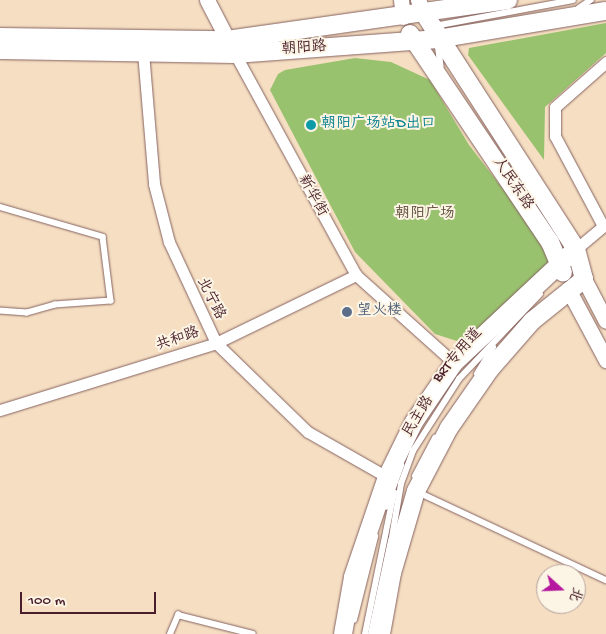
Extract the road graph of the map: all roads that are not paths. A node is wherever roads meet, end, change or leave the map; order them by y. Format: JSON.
{"nodes":[{"id":1,"x":207,"y":0,"type":"edge"},
{"id":2,"x":508,"y":0,"type":"edge"},
{"id":3,"x":521,"y":0,"type":"edge"},
{"id":4,"x":573,"y":0,"type":"edge"},
{"id":5,"x":591,"y":0,"type":"edge"},
{"id":6,"x":606,"y":4,"type":"edge"},
{"id":7,"x":422,"y":8,"type":"edge"},
{"id":8,"x":579,"y":8,"type":"junction"},
{"id":9,"x":402,"y":9,"type":"edge"},
{"id":10,"x":606,"y":11,"type":"edge"},
{"id":11,"x":439,"y":32,"type":"junction"},
{"id":12,"x":0,"y":37,"type":"edge"},
{"id":13,"x":413,"y":41,"type":"junction"},
{"id":14,"x":231,"y":47,"type":"junction"},
{"id":15,"x":0,"y":50,"type":"edge"},
{"id":16,"x":143,"y":52,"type":"junction"},
{"id":17,"x":606,"y":62,"type":"edge"},
{"id":18,"x":0,"y":207,"type":"edge"},
{"id":19,"x":576,"y":249,"type":"junction"},
{"id":20,"x":561,"y":263,"type":"junction"},
{"id":21,"x":356,"y":275,"type":"junction"},
{"id":22,"x":584,"y":279,"type":"junction"},
{"id":23,"x":568,"y":289,"type":"junction"},
{"id":24,"x":0,"y":311,"type":"edge"},
{"id":25,"x":606,"y":321,"type":"edge"},
{"id":26,"x":496,"y":342,"type":"junction"},
{"id":27,"x":216,"y":343,"type":"junction"},
{"id":28,"x":606,"y":360,"type":"edge"},
{"id":29,"x":454,"y":363,"type":"junction"},
{"id":30,"x":0,"y":410,"type":"edge"},
{"id":31,"x":391,"y":479,"type":"junction"},
{"id":32,"x":416,"y":491,"type":"junction"},
{"id":33,"x":391,"y":543,"type":"junction"},
{"id":34,"x":606,"y":580,"type":"edge"},
{"id":35,"x":170,"y":634,"type":"edge"},
{"id":36,"x":253,"y":634,"type":"edge"},
{"id":37,"x":343,"y":634,"type":"edge"},
{"id":38,"x":351,"y":634,"type":"edge"},
{"id":39,"x":365,"y":634,"type":"edge"},
{"id":40,"x":371,"y":634,"type":"edge"},
{"id":41,"x":381,"y":634,"type":"edge"}],
"edges":[{"from":1,"to":14,"type":"main road","name":"新华街"},
{"from":2,"to":7,"type":"main road","name":"朝阳路"},
{"from":3,"to":11,"type":"lane"},
{"from":4,"to":11,"type":"lane"},
{"from":5,"to":8,"type":"lane"},
{"from":6,"to":8,"type":"lane"},
{"from":7,"to":9,"type":"main road","name":"朝阳路"},
{"from":7,"to":11,"type":"main road","name":"人民东路"},
{"from":8,"to":11,"type":"lane"},
{"from":9,"to":13,"type":"main road","name":"人民东路"},
{"from":9,"to":14,"type":"main road","name":"朝阳路"},
{"from":10,"to":11,"type":"main road","name":"朝阳路"},
{"from":11,"to":13,"type":"main road","name":"朝阳路"},
{"from":11,"to":19,"type":"main road","name":"人民东路"},
{"from":11,"to":20,"type":"lane"},
{"from":12,"to":14,"type":"main road","name":"朝阳路"},
{"from":13,"to":14,"type":"main road","name":"朝阳路"},
{"from":13,"to":20,"type":"main road","name":"人民东路"},
{"from":14,"to":16,"type":"main road","name":"朝阳路"},
{"from":14,"to":21,"type":"street","name":"新华街"},
{"from":15,"to":16,"type":"main road","name":"朝阳路"},
{"from":16,"to":27,"type":"street","name":"北宁路"},
{"from":17,"to":19,"type":"street"},
{"from":18,"to":24,"type":"lane"},
{"from":19,"to":20,"type":"main road","name":"民主路"},
{"from":19,"to":22,"type":"main road","name":"人民东路"},
{"from":20,"to":23,"type":"main road","name":"人民东路"},
{"from":20,"to":26,"type":"lane","name":"BRT专用道"},
{"from":20,"to":29,"type":"main road","name":"民主路"},
{"from":20,"to":31,"type":"lane","name":"BRT专用道"},
{"from":21,"to":27,"type":"street","name":"共和路"},
{"from":21,"to":29,"type":"street","name":"新华街"},
{"from":22,"to":23,"type":"main road","name":"民主路"},
{"from":22,"to":25,"type":"main road","name":"人民东路"},
{"from":23,"to":28,"type":"main road","name":"人民东路"},
{"from":23,"to":32,"type":"main road","name":"民主路"},
{"from":26,"to":33,"type":"lane","name":"BRT专用道"},
{"from":26,"to":33,"type":"lane","name":"BRT专用道"},
{"from":27,"to":30,"type":"street","name":"共和路"},
{"from":27,"to":31,"type":"street","name":"北宁路"},
{"from":29,"to":31,"type":"main road","name":"民主路"},
{"from":31,"to":37,"type":"main road","name":"民主路"},
{"from":31,"to":38,"type":"lane","name":"BRT专用道"},
{"from":31,"to":39,"type":"lane","name":"BRT专用道"},
{"from":32,"to":34,"type":"lane"},
{"from":32,"to":41,"type":"main road","name":"民主路"},
{"from":33,"to":40,"type":"lane","name":"BRT专用道"},
{"from":35,"to":36,"type":"lane"}]}
